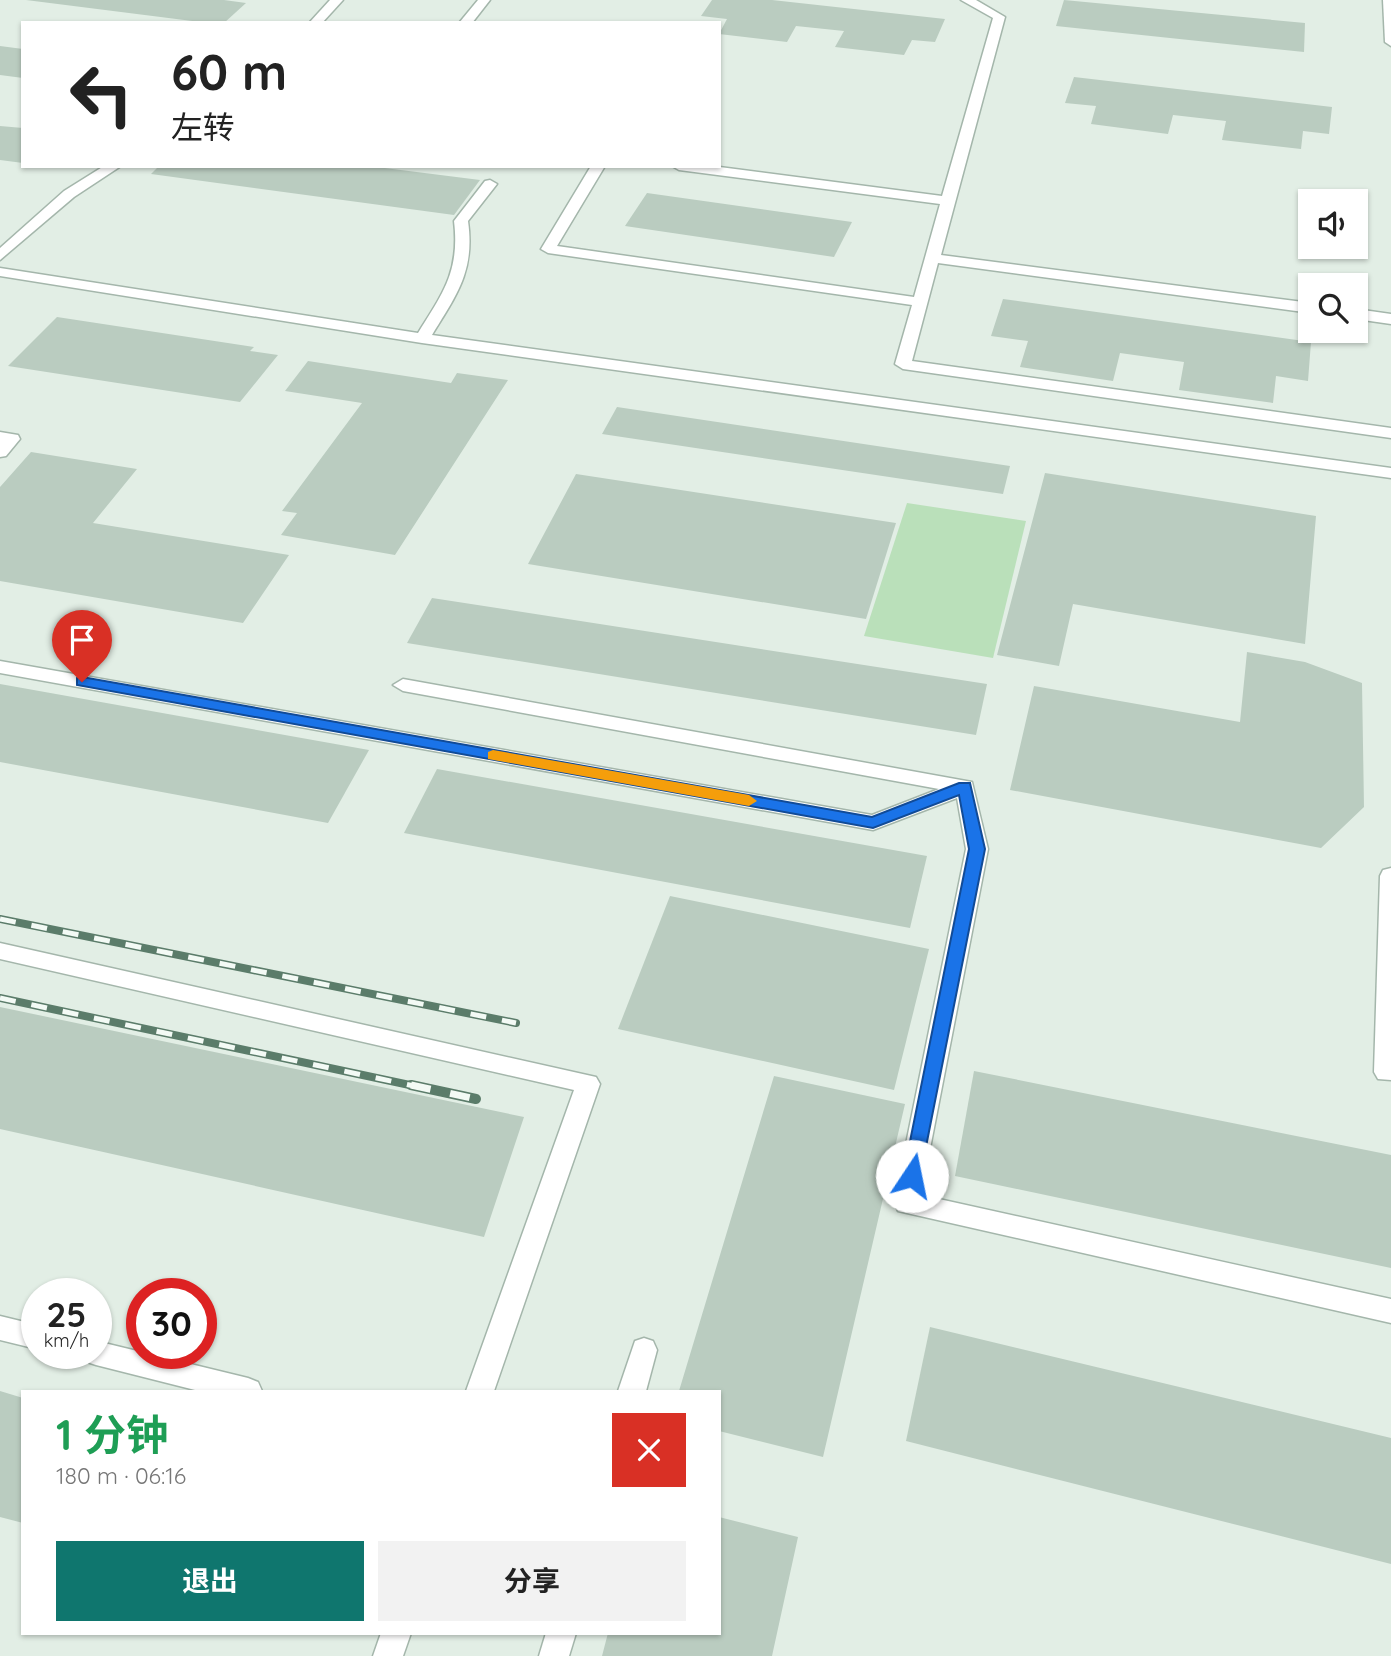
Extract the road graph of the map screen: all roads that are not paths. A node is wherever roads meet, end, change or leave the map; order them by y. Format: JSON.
{"nodes":[{"id":1,"x":337,"y":0,"type":"edge"},
{"id":2,"x":484,"y":0,"type":"edge"},
{"id":3,"x":967,"y":0,"type":"edge"},
{"id":4,"x":1389,"y":0,"type":"edge"},
{"id":5,"x":317,"y":21,"type":"edge"},
{"id":6,"x":467,"y":21,"type":"edge"},
{"id":7,"x":1391,"y":42,"type":"edge"},
{"id":8,"x":111,"y":168,"type":"edge"},
{"id":9,"x":597,"y":168,"type":"edge"},
{"id":10,"x":694,"y":168,"type":"edge"},
{"id":11,"x":490,"y":184,"type":"dead end"},
{"id":12,"x":948,"y":201,"type":"junction"},
{"id":13,"x":0,"y":256,"type":"edge"},
{"id":14,"x":933,"y":258,"type":"junction"},
{"id":15,"x":0,"y":272,"type":"edge"},
{"id":16,"x":920,"y":302,"type":"junction"},
{"id":17,"x":1298,"y":306,"type":"edge"},
{"id":18,"x":1368,"y":316,"type":"edge"},
{"id":19,"x":1391,"y":319,"type":"edge"},
{"id":20,"x":422,"y":338,"type":"junction"},
{"id":21,"x":1391,"y":433,"type":"edge"},
{"id":22,"x":0,"y":437,"type":"edge"},
{"id":23,"x":0,"y":452,"type":"edge"},
{"id":24,"x":1391,"y":473,"type":"edge"},
{"id":25,"x":0,"y":667,"type":"edge"},
{"id":26,"x":403,"y":685,"type":"dead end"},
{"id":27,"x":965,"y":787,"type":"junction"},
{"id":28,"x":1391,"y":876,"type":"edge"},
{"id":29,"x":0,"y":950,"type":"edge"},
{"id":30,"x":1386,"y":1072,"type":"dead end"},
{"id":31,"x":1391,"y":1311,"type":"edge"},
{"id":32,"x":0,"y":1328,"type":"edge"},
{"id":33,"x":21,"y":1333,"type":"edge"},
{"id":34,"x":644,"y":1350,"type":"dead end"},
{"id":35,"x":112,"y":1357,"type":"edge"},
{"id":36,"x":244,"y":1390,"type":"edge"},
{"id":37,"x":480,"y":1390,"type":"edge"},
{"id":38,"x":632,"y":1390,"type":"edge"},
{"id":39,"x":395,"y":1635,"type":"edge"},
{"id":40,"x":560,"y":1635,"type":"edge"},
{"id":41,"x":388,"y":1656,"type":"edge"},
{"id":42,"x":554,"y":1656,"type":"edge"}],
"edges":[{"from":1,"to":5,"type":"street"},
{"from":2,"to":6,"type":"street"},
{"from":3,"to":12,"type":"street"},
{"from":4,"to":7,"type":"street"},
{"from":8,"to":13,"type":"street"},
{"from":9,"to":16,"type":"street"},
{"from":10,"to":12,"type":"street"},
{"from":11,"to":20,"type":"street"},
{"from":12,"to":14,"type":"street"},
{"from":14,"to":16,"type":"street"},
{"from":14,"to":17,"type":"street"},
{"from":15,"to":20,"type":"street"},
{"from":16,"to":21,"type":"street"},
{"from":18,"to":19,"type":"street"},
{"from":20,"to":24,"type":"street"},
{"from":22,"to":23,"type":"street"},
{"from":25,"to":27,"type":"street"},
{"from":26,"to":27,"type":"street"},
{"from":27,"to":31,"type":"street"},
{"from":28,"to":30,"type":"street"},
{"from":29,"to":37,"type":"street"},
{"from":32,"to":33,"type":"street"},
{"from":34,"to":38,"type":"street"},
{"from":35,"to":36,"type":"street"},
{"from":39,"to":41,"type":"street"},
{"from":40,"to":42,"type":"street"}]}
